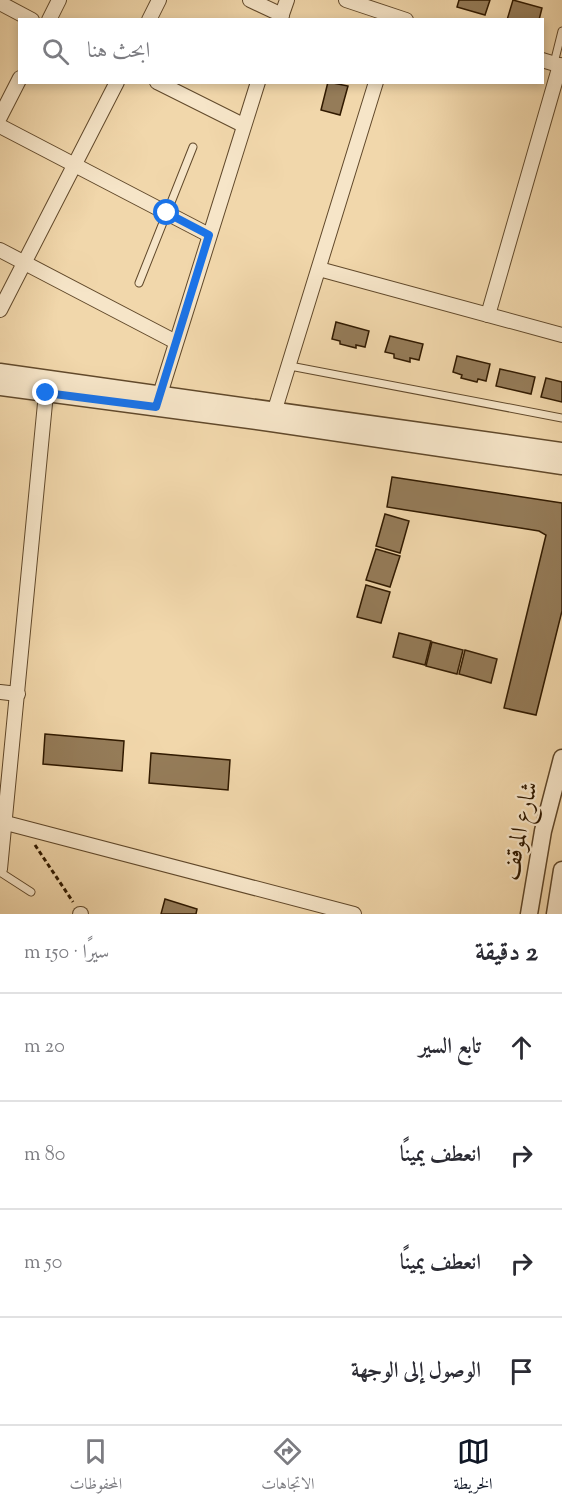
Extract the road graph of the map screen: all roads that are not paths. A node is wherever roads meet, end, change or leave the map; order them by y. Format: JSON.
{"nodes":[{"id":1,"x":59,"y":0,"type":"edge"},
{"id":2,"x":159,"y":0,"type":"edge"},
{"id":3,"x":250,"y":0,"type":"edge"},
{"id":4,"x":287,"y":0,"type":"edge"},
{"id":5,"x":346,"y":0,"type":"edge"},
{"id":6,"x":0,"y":3,"type":"edge"},
{"id":7,"x":281,"y":17,"type":"edge"},
{"id":8,"x":28,"y":18,"type":"edge"},
{"id":9,"x":50,"y":18,"type":"edge"},
{"id":10,"x":150,"y":18,"type":"edge"},
{"id":11,"x":399,"y":18,"type":"edge"},
{"id":12,"x":562,"y":31,"type":"edge"},
{"id":13,"x":556,"y":60,"type":"edge"},
{"id":14,"x":18,"y":82,"type":"edge"},
{"id":15,"x":116,"y":84,"type":"edge"},
{"id":16,"x":161,"y":84,"type":"edge"},
{"id":17,"x":257,"y":84,"type":"edge"},
{"id":18,"x":375,"y":84,"type":"edge"},
{"id":19,"x":0,"y":117,"type":"edge"},
{"id":20,"x":243,"y":125,"type":"junction"},
{"id":21,"x":0,"y":126,"type":"edge"},
{"id":22,"x":193,"y":147,"type":"dead end"},
{"id":23,"x":75,"y":165,"type":"junction"},
{"id":24,"x":167,"y":213,"type":"junction"},
{"id":25,"x":209,"y":235,"type":"junction"},
{"id":26,"x":0,"y":250,"type":"edge"},
{"id":27,"x":25,"y":263,"type":"junction"},
{"id":28,"x":319,"y":268,"type":"junction"},
{"id":29,"x":139,"y":283,"type":"dead end"},
{"id":30,"x":0,"y":310,"type":"edge"},
{"id":31,"x":488,"y":315,"type":"junction"},
{"id":32,"x":562,"y":335,"type":"edge"},
{"id":33,"x":174,"y":341,"type":"junction"},
{"id":34,"x":290,"y":366,"type":"junction"},
{"id":35,"x":0,"y":372,"type":"edge"},
{"id":36,"x":0,"y":387,"type":"edge"},
{"id":37,"x":46,"y":393,"type":"junction"},
{"id":38,"x":158,"y":400,"type":"junction"},
{"id":39,"x":273,"y":416,"type":"junction"},
{"id":40,"x":562,"y":418,"type":"edge"},
{"id":41,"x":562,"y":451,"type":"edge"},
{"id":42,"x":562,"y":466,"type":"edge"},
{"id":43,"x":0,"y":692,"type":"edge"},
{"id":44,"x":18,"y":694,"type":"junction"},
{"id":45,"x":562,"y":759,"type":"edge"},
{"id":46,"x":4,"y":827,"type":"edge"},
{"id":47,"x":0,"y":870,"type":"edge"},
{"id":48,"x":562,"y":870,"type":"edge"},
{"id":49,"x":31,"y":892,"type":"dead end"},
{"id":50,"x":354,"y":914,"type":"edge"},
{"id":51,"x":529,"y":914,"type":"edge"},
{"id":52,"x":555,"y":914,"type":"edge"}],
"edges":[{"from":1,"to":9,"type":"street"},
{"from":2,"to":10,"type":"street"},
{"from":3,"to":7,"type":"street"},
{"from":4,"to":7,"type":"street"},
{"from":5,"to":11,"type":"street"},
{"from":6,"to":8,"type":"street"},
{"from":12,"to":13,"type":"lane"},
{"from":13,"to":31,"type":"street"},
{"from":14,"to":19,"type":"street"},
{"from":15,"to":23,"type":"street"},
{"from":16,"to":20,"type":"street"},
{"from":17,"to":20,"type":"street"},
{"from":18,"to":28,"type":"street"},
{"from":20,"to":25,"type":"street"},
{"from":21,"to":23,"type":"street"},
{"from":22,"to":24,"type":"lane"},
{"from":23,"to":24,"type":"street"},
{"from":23,"to":27,"type":"street"},
{"from":24,"to":25,"type":"street"},
{"from":24,"to":29,"type":"lane"},
{"from":25,"to":33,"type":"street"},
{"from":26,"to":27,"type":"street"},
{"from":27,"to":30,"type":"street"},
{"from":27,"to":33,"type":"street"},
{"from":28,"to":31,"type":"street"},
{"from":28,"to":34,"type":"street"},
{"from":31,"to":32,"type":"street"},
{"from":33,"to":38,"type":"street"},
{"from":34,"to":39,"type":"street"},
{"from":34,"to":40,"type":"lane"},
{"from":35,"to":38,"type":"street"},
{"from":36,"to":37,"type":"street"},
{"from":37,"to":38,"type":"street"},
{"from":37,"to":44,"type":"street"},
{"from":38,"to":39,"type":"street"},
{"from":39,"to":41,"type":"street"},
{"from":39,"to":42,"type":"street"},
{"from":43,"to":44,"type":"street"},
{"from":44,"to":46,"type":"street"},
{"from":45,"to":51,"type":"street","name":"شارع الموقف"},
{"from":46,"to":47,"type":"street"},
{"from":46,"to":50,"type":"street"},
{"from":47,"to":49,"type":"lane"},
{"from":48,"to":52,"type":"street","name":"شارع الموقف"}]}
